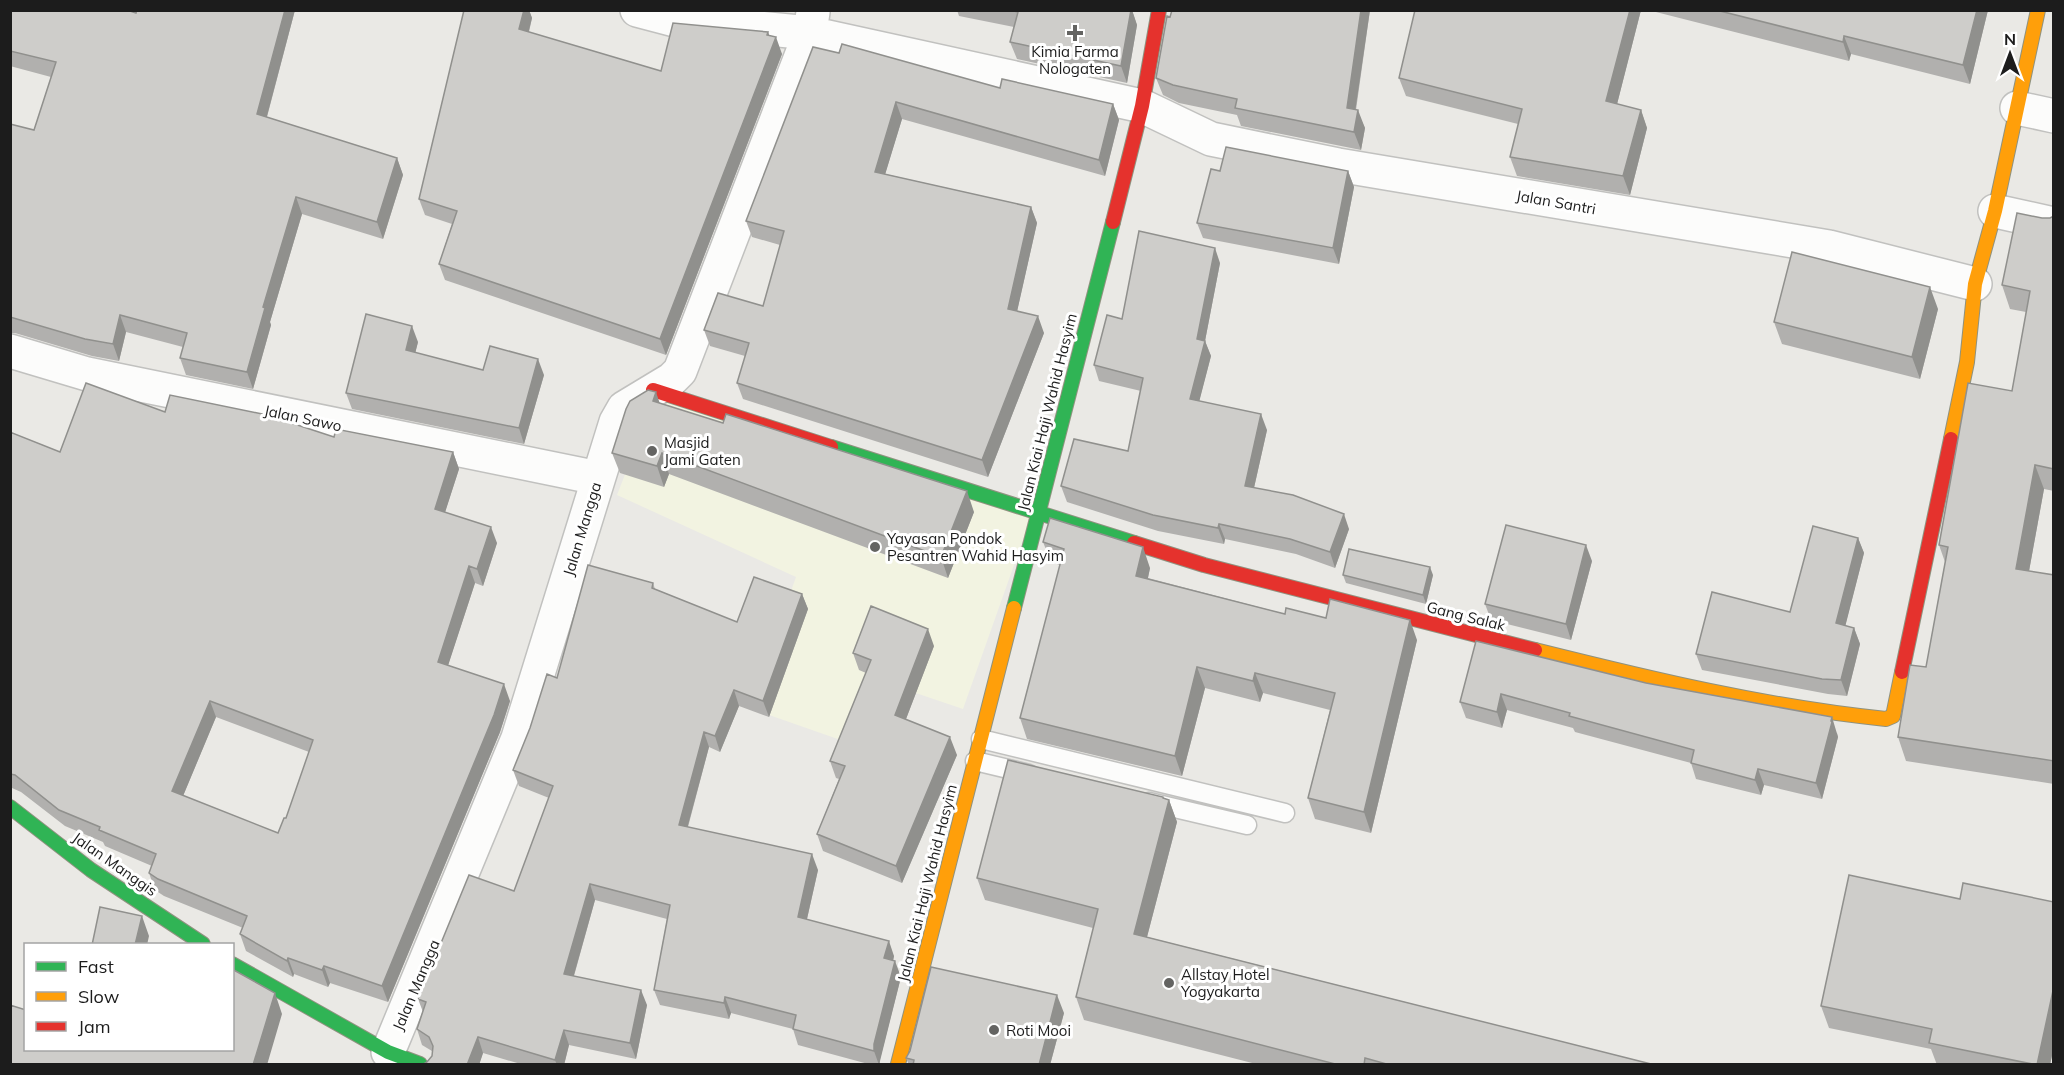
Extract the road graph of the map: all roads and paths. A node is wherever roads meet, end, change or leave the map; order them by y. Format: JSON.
{"nodes":[{"id":1,"x":637,"y":10,"type":"edge"},
{"id":2,"x":1159,"y":10,"type":"edge"},
{"id":3,"x":2038,"y":10,"type":"edge"},
{"id":4,"x":812,"y":22,"type":"edge"},
{"id":5,"x":1142,"y":106,"type":"junction"},
{"id":6,"x":2017,"y":108,"type":"junction"},
{"id":7,"x":2054,"y":116,"type":"edge"},
{"id":8,"x":1995,"y":211,"type":"junction"},
{"id":9,"x":2054,"y":224,"type":"edge"},
{"id":10,"x":1975,"y":284,"type":"junction"},
{"id":11,"x":10,"y":351,"type":"edge"},
{"id":12,"x":653,"y":390,"type":"junction"},
{"id":13,"x":598,"y":478,"type":"junction"},
{"id":14,"x":1038,"y":513,"type":"junction"},
{"id":15,"x":981,"y":739,"type":"junction"},
{"id":16,"x":975,"y":761,"type":"junction"},
{"id":17,"x":1043,"y":777,"type":"edge"},
{"id":18,"x":1134,"y":798,"type":"edge"},
{"id":19,"x":10,"y":807,"type":"edge"},
{"id":20,"x":1285,"y":813,"type":"dead end"},
{"id":21,"x":1247,"y":825,"type":"dead end"},
{"id":22,"x":200,"y":943,"type":"edge"},
{"id":23,"x":234,"y":965,"type":"edge"},
{"id":24,"x":388,"y":1052,"type":"junction"},
{"id":25,"x":420,"y":1065,"type":"edge"},
{"id":26,"x":898,"y":1065,"type":"edge"}],
"edges":[{"from":1,"to":4,"type":"street","name":"Jalan Santri"},
{"from":2,"to":5,"type":"street","name":"Jalan Kiai Haji Wahid Hasyim"},
{"from":3,"to":6,"type":"street"},
{"from":4,"to":5,"type":"street","name":"Jalan Santri"},
{"from":4,"to":12,"type":"street","name":"Jalan Mangga"},
{"from":5,"to":10,"type":"street","name":"Jalan Santri"},
{"from":5,"to":14,"type":"street","name":"Jalan Kiai Haji Wahid Hasyim"},
{"from":6,"to":7,"type":"street"},
{"from":6,"to":8,"type":"street"},
{"from":8,"to":9,"type":"street"},
{"from":8,"to":10,"type":"street"},
{"from":10,"to":14,"type":"street","name":"Gang Salak"},
{"from":11,"to":13,"type":"street","name":"Jalan Sawo"},
{"from":12,"to":13,"type":"street","name":"Jalan Mangga"},
{"from":12,"to":14,"type":"street","name":"Gang Salak"},
{"from":13,"to":24,"type":"street","name":"Jalan Mangga"},
{"from":14,"to":15,"type":"street","name":"Jalan Kiai Haji Wahid Hasyim"},
{"from":15,"to":16,"type":"street","name":"Jalan Kiai Haji Wahid Hasyim"},
{"from":15,"to":20,"type":"lane"},
{"from":16,"to":17,"type":"lane"},
{"from":16,"to":26,"type":"street","name":"Jalan Kiai Haji Wahid Hasyim"},
{"from":18,"to":21,"type":"lane"},
{"from":19,"to":22,"type":"street","name":"Jalan Manggis"},
{"from":23,"to":24,"type":"street"},
{"from":24,"to":25,"type":"street"}]}
